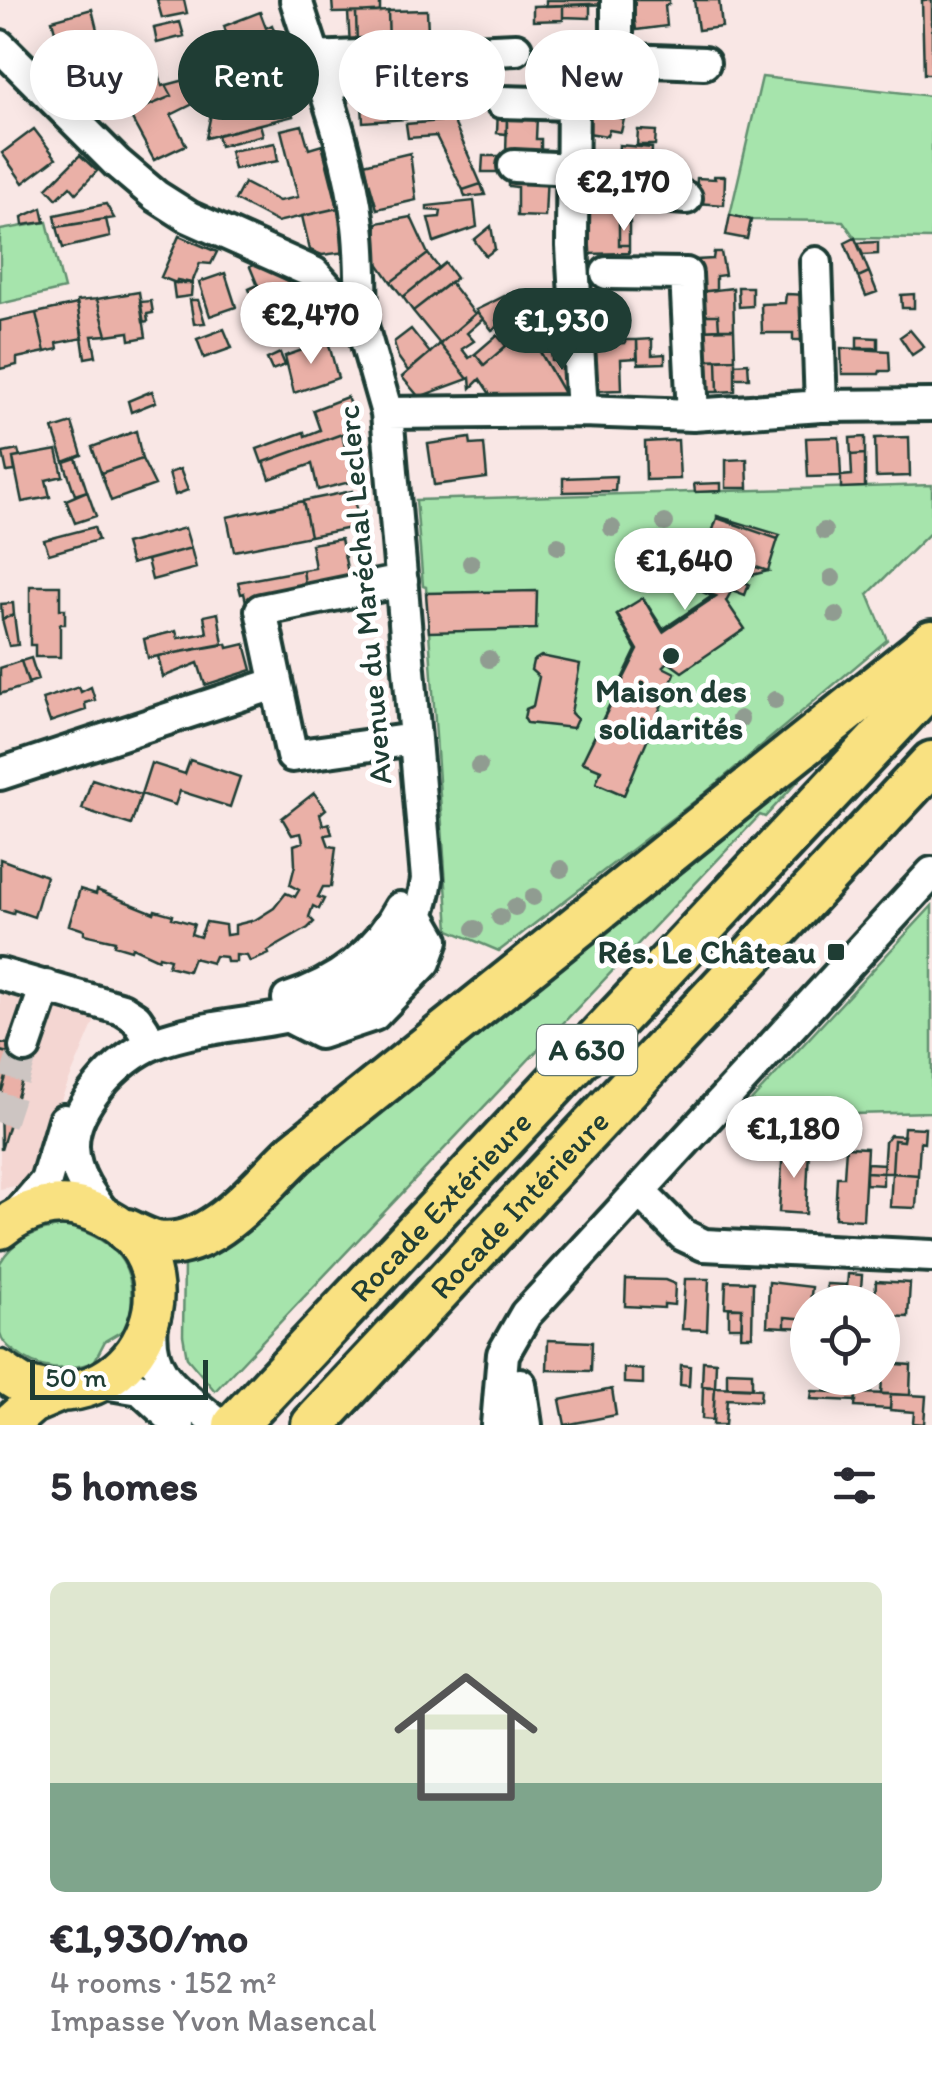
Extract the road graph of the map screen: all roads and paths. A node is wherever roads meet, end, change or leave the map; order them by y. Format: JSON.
{"nodes":[{"id":1,"x":296,"y":0,"type":"edge"},
{"id":2,"x":618,"y":0,"type":"edge"},
{"id":3,"x":305,"y":30,"type":"edge"},
{"id":4,"x":0,"y":46,"type":"edge"},
{"id":5,"x":516,"y":50,"type":"dead end"},
{"id":6,"x":704,"y":63,"type":"dead end"},
{"id":7,"x":319,"y":71,"type":"edge"},
{"id":8,"x":319,"y":74,"type":"edge"},
{"id":9,"x":505,"y":102,"type":"edge"},
{"id":10,"x":514,"y":166,"type":"dead end"},
{"id":11,"x":573,"y":179,"type":"junction"},
{"id":12,"x":686,"y":198,"type":"dead end"},
{"id":13,"x":816,"y":263,"type":"dead end"},
{"id":14,"x":606,"y":273,"type":"dead end"},
{"id":15,"x":362,"y":326,"type":"junction"},
{"id":16,"x":932,"y":405,"type":"edge"},
{"id":17,"x":821,"y":406,"type":"junction"},
{"id":18,"x":582,"y":411,"type":"junction"},
{"id":19,"x":387,"y":413,"type":"junction"},
{"id":20,"x":692,"y":415,"type":"junction"},
{"id":21,"x":402,"y":581,"type":"junction"},
{"id":22,"x":932,"y":642,"type":"edge"},
{"id":23,"x":274,"y":684,"type":"junction"},
{"id":24,"x":932,"y":684,"type":"edge"},
{"id":25,"x":414,"y":739,"type":"junction"},
{"id":26,"x":932,"y":762,"type":"edge"},
{"id":27,"x":0,"y":774,"type":"edge"},
{"id":28,"x":422,"y":844,"type":"junction"},
{"id":29,"x":932,"y":873,"type":"edge"},
{"id":30,"x":0,"y":974,"type":"edge"},
{"id":31,"x":46,"y":986,"type":"junction"},
{"id":32,"x":144,"y":1030,"type":"junction"},
{"id":33,"x":25,"y":1046,"type":"tunnel mouth"},
{"id":34,"x":638,"y":1191,"type":"junction"},
{"id":35,"x":6,"y":1222,"type":"edge"},
{"id":36,"x":116,"y":1224,"type":"junction"},
{"id":37,"x":932,"y":1256,"type":"edge"},
{"id":38,"x":152,"y":1323,"type":"junction"},
{"id":39,"x":0,"y":1370,"type":"edge"},
{"id":40,"x":104,"y":1383,"type":"junction"},
{"id":41,"x":520,"y":1384,"type":"dead end"},
{"id":42,"x":58,"y":1393,"type":"junction"},
{"id":43,"x":232,"y":1422,"type":"edge"},
{"id":44,"x":8,"y":1425,"type":"edge"},
{"id":45,"x":179,"y":1425,"type":"edge"},
{"id":46,"x":313,"y":1425,"type":"edge"},
{"id":47,"x":497,"y":1425,"type":"edge"},
{"id":48,"x":526,"y":1425,"type":"edge"}],
"edges":[{"from":1,"to":3,"type":"street"},
{"from":2,"to":6,"type":"street"},
{"from":4,"to":15,"type":"street","name":"Avenue du Maréchal Leclerc"},
{"from":5,"to":7,"type":"street"},
{"from":8,"to":15,"type":"street"},
{"from":9,"to":11,"type":"street"},
{"from":10,"to":11,"type":"street"},
{"from":11,"to":12,"type":"street"},
{"from":11,"to":18,"type":"street"},
{"from":13,"to":17,"type":"street"},
{"from":14,"to":20,"type":"street"},
{"from":15,"to":19,"type":"street","name":"Avenue du Maréchal Leclerc"},
{"from":16,"to":17,"type":"street"},
{"from":17,"to":20,"type":"street"},
{"from":18,"to":19,"type":"street"},
{"from":18,"to":20,"type":"street"},
{"from":19,"to":21,"type":"street","name":"Avenue du Maréchal Leclerc"},
{"from":21,"to":23,"type":"street"},
{"from":21,"to":25,"type":"street","name":"Avenue du Maréchal Leclerc"},
{"from":22,"to":36,"type":"highway"},
{"from":23,"to":25,"type":"street"},
{"from":23,"to":27,"type":"street"},
{"from":24,"to":43,"type":"highway","name":"Rocade Extérieure","number":"A 630"},
{"from":25,"to":28,"type":"street","name":"Avenue du Maréchal Leclerc"},
{"from":26,"to":46,"type":"highway","name":"Rocade Intérieure","number":"A 630"},
{"from":28,"to":32,"type":"street","name":"Avenue du Maréchal Leclerc"},
{"from":28,"to":36,"type":"street","name":"Avenue du Maréchal Leclerc"},
{"from":29,"to":34,"type":"street"},
{"from":30,"to":31,"type":"street"},
{"from":31,"to":32,"type":"street"},
{"from":31,"to":33,"type":"street"},
{"from":32,"to":35,"type":"street","name":"Avenue du Maréchal Leclerc"},
{"from":34,"to":37,"type":"street"},
{"from":34,"to":47,"type":"street"},
{"from":35,"to":36,"type":"main road"},
{"from":36,"to":38,"type":"main road"},
{"from":38,"to":40,"type":"main road"},
{"from":38,"to":43,"type":"street"},
{"from":39,"to":42,"type":"main road"},
{"from":40,"to":42,"type":"main road"},
{"from":40,"to":45,"type":"street"},
{"from":41,"to":48,"type":"street"},
{"from":42,"to":44,"type":"main road"}]}
